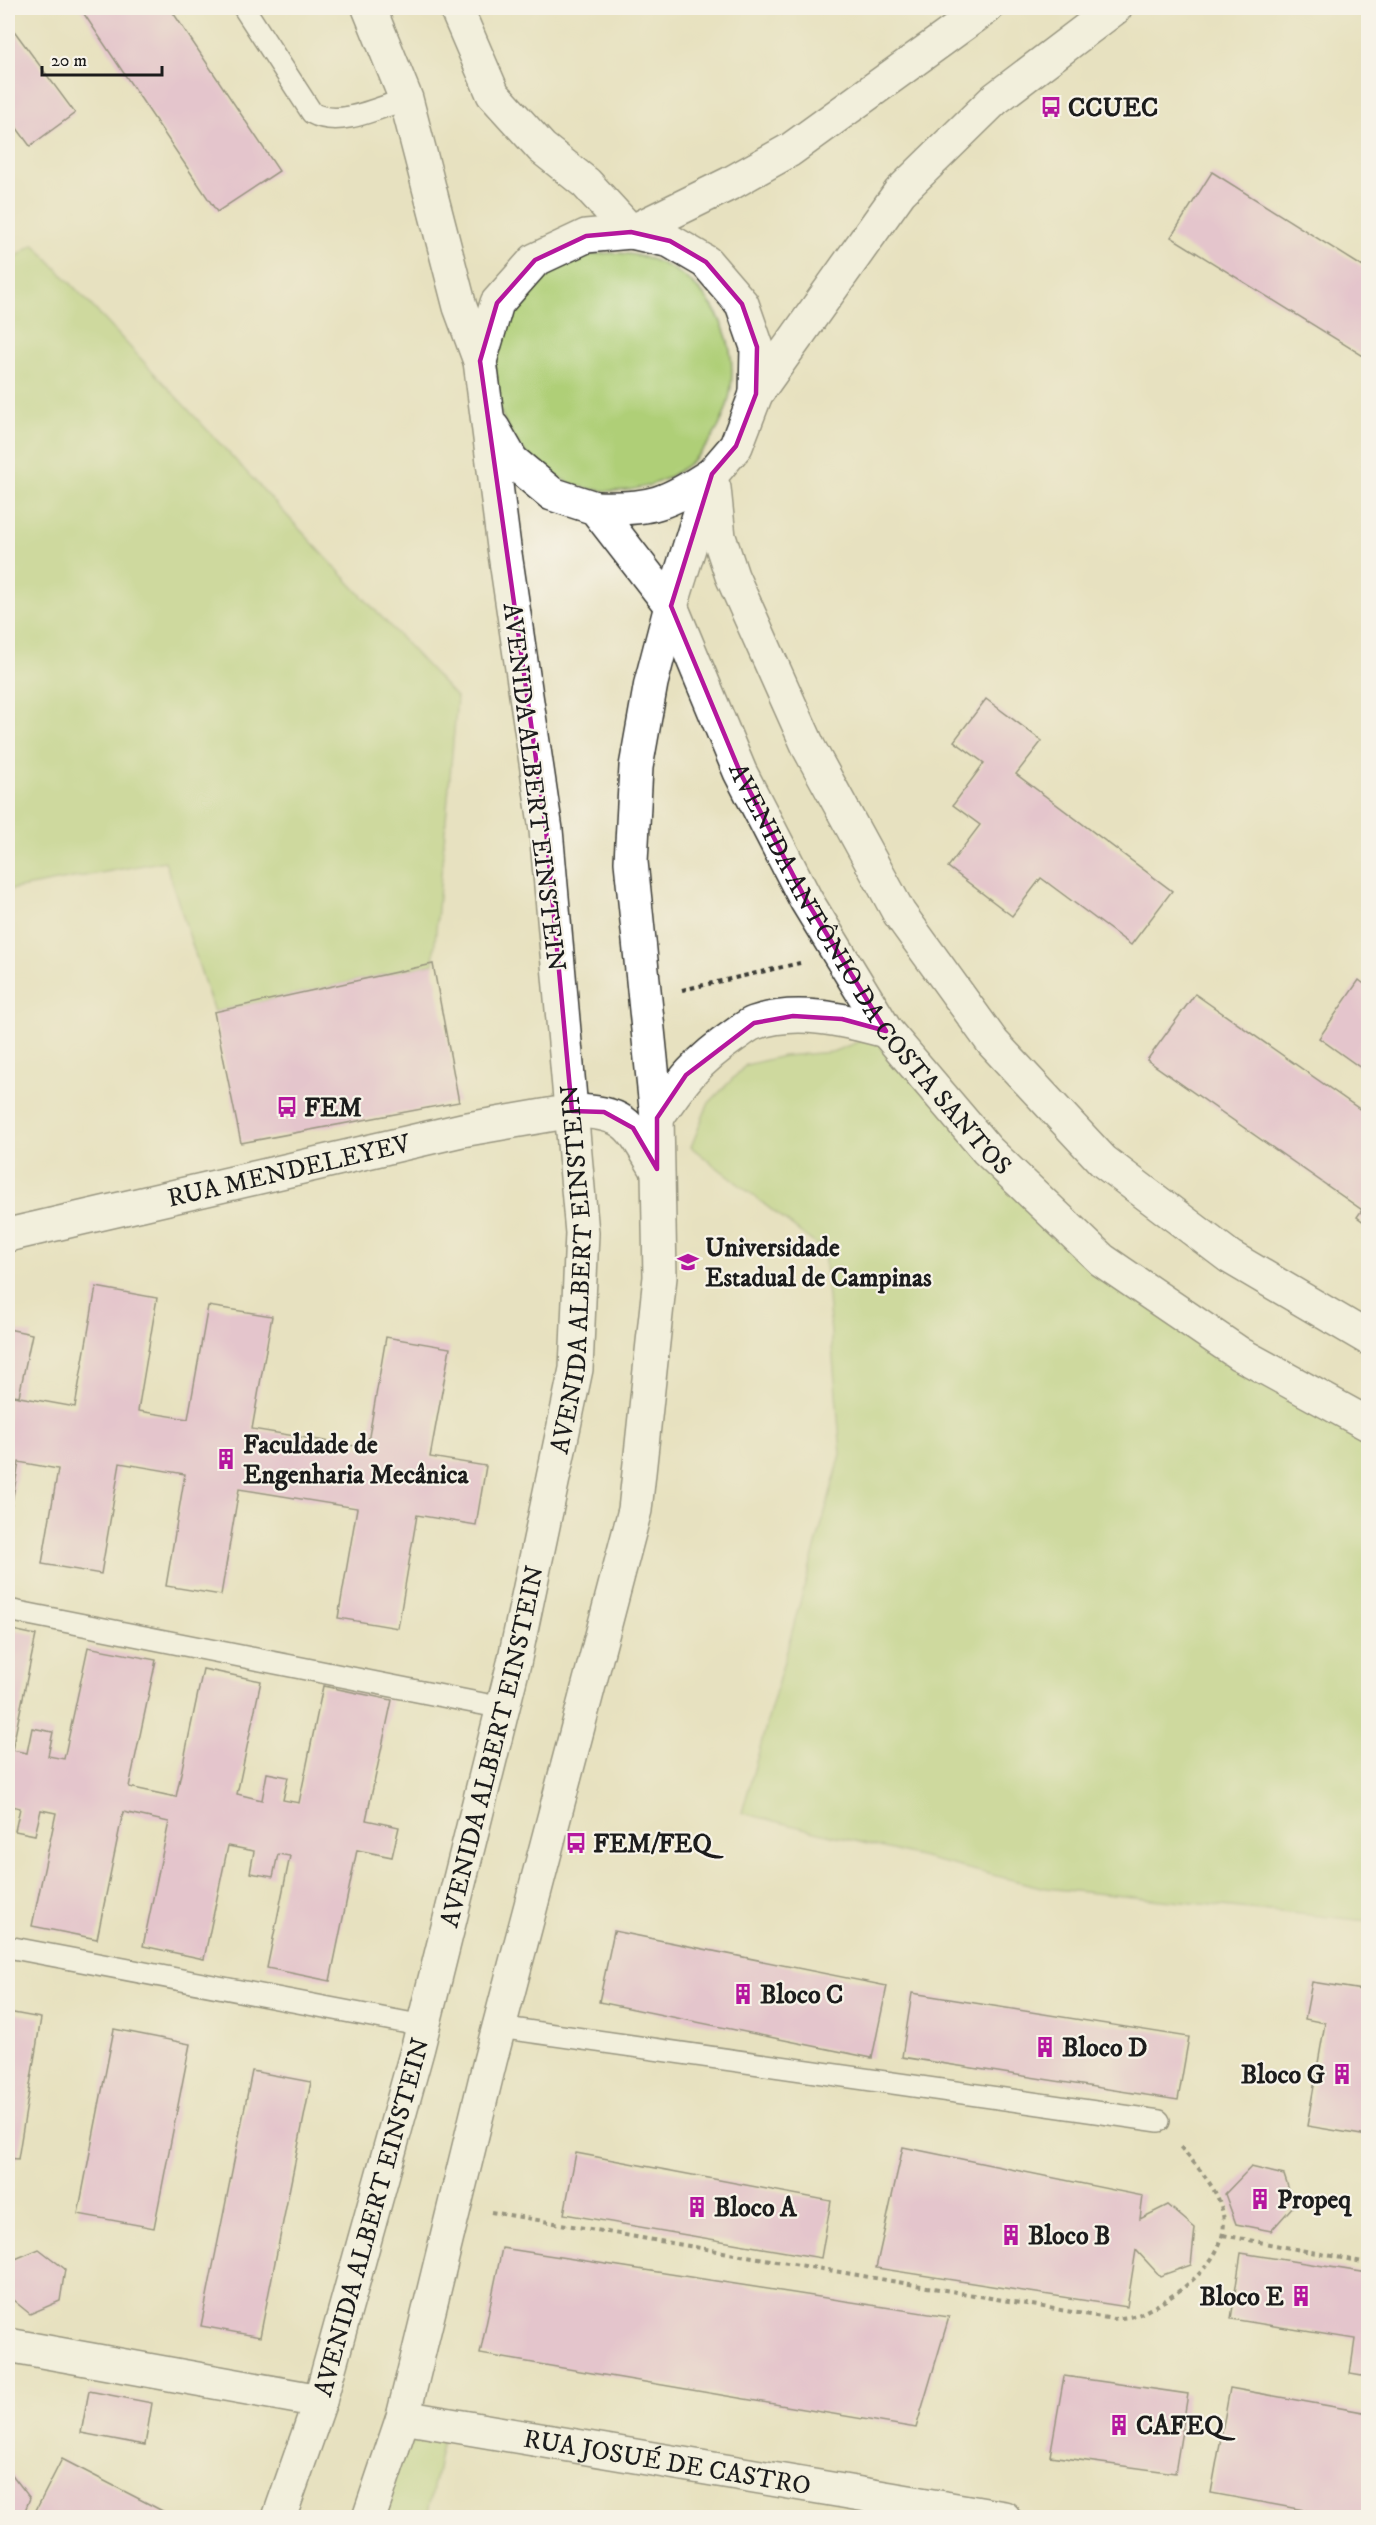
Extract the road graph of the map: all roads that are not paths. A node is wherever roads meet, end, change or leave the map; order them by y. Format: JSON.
{"nodes":[{"id":1,"x":244,"y":8,"type":"edge"},
{"id":2,"x":369,"y":8,"type":"edge"},
{"id":3,"x":456,"y":8,"type":"edge"},
{"id":4,"x":986,"y":8,"type":"edge"},
{"id":5,"x":1115,"y":8,"type":"edge"},
{"id":6,"x":406,"y":99,"type":"junction"},
{"id":7,"x":631,"y":232,"type":"junction"},
{"id":8,"x":480,"y":361,"type":"junction"},
{"id":9,"x":756,"y":394,"type":"junction"},
{"id":10,"x":488,"y":419,"type":"junction"},
{"id":11,"x":712,"y":474,"type":"junction"},
{"id":12,"x":595,"y":508,"type":"junction"},
{"id":13,"x":671,"y":606,"type":"junction"},
{"id":14,"x":886,"y":1031,"type":"junction"},
{"id":15,"x":572,"y":1111,"type":"junction"},
{"id":16,"x":657,"y":1118,"type":"junction"},
{"id":17,"x":657,"y":1169,"type":"junction"},
{"id":18,"x":8,"y":1235,"type":"edge"},
{"id":19,"x":1368,"y":1338,"type":"edge"},
{"id":20,"x":1368,"y":1425,"type":"edge"},
{"id":21,"x":8,"y":1610,"type":"edge"},
{"id":22,"x":503,"y":1708,"type":"junction"},
{"id":23,"x":8,"y":1947,"type":"edge"},
{"id":24,"x":424,"y":2026,"type":"junction"},
{"id":25,"x":499,"y":2027,"type":"junction"},
{"id":26,"x":1160,"y":2121,"type":"road end"},
{"id":27,"x":8,"y":2345,"type":"edge"},
{"id":28,"x":320,"y":2401,"type":"junction"},
{"id":29,"x":403,"y":2417,"type":"junction"},
{"id":30,"x":279,"y":2517,"type":"edge"},
{"id":31,"x":369,"y":2517,"type":"edge"},
{"id":32,"x":1004,"y":2517,"type":"edge"}],
"edges":[{"from":1,"to":6,"type":"lane"},
{"from":2,"to":6,"type":"street","name":"AVENIDA ALBERT EINSTEIN"},
{"from":3,"to":7,"type":"street"},
{"from":4,"to":7,"type":"street"},
{"from":5,"to":9,"type":"street"},
{"from":6,"to":8,"type":"street","name":"AVENIDA ALBERT EINSTEIN"},
{"from":7,"to":8,"type":"street"},
{"from":7,"to":9,"type":"street"},
{"from":8,"to":10,"type":"street","name":"AVENIDA ALBERT EINSTEIN"},
{"from":9,"to":11,"type":"street"},
{"from":10,"to":12,"type":"street"},
{"from":10,"to":15,"type":"street","name":"AVENIDA ALBERT EINSTEIN"},
{"from":11,"to":12,"type":"street"},
{"from":11,"to":13,"type":"street"},
{"from":11,"to":19,"type":"street","name":"AVENIDA ANTÔNIO DA COSTA SANTOS"},
{"from":12,"to":13,"type":"street","name":"AVENIDA ANTÔNIO DA COSTA SANTOS"},
{"from":13,"to":14,"type":"street","name":"AVENIDA ANTÔNIO DA COSTA SANTOS"},
{"from":13,"to":16,"type":"street"},
{"from":14,"to":16,"type":"street"},
{"from":14,"to":20,"type":"street","name":"AVENIDA ANTÔNIO DA COSTA SANTOS"},
{"from":15,"to":17,"type":"street","name":"RUA MENDELEYEV"},
{"from":15,"to":18,"type":"street","name":"RUA MENDELEYEV"},
{"from":15,"to":22,"type":"street","name":"AVENIDA ALBERT EINSTEIN"},
{"from":16,"to":17,"type":"street"},
{"from":17,"to":25,"type":"street"},
{"from":21,"to":22,"type":"lane"},
{"from":22,"to":24,"type":"street","name":"AVENIDA ALBERT EINSTEIN"},
{"from":23,"to":24,"type":"lane"},
{"from":24,"to":28,"type":"street","name":"AVENIDA ALBERT EINSTEIN"},
{"from":25,"to":26,"type":"lane"},
{"from":25,"to":29,"type":"street"},
{"from":27,"to":28,"type":"street"},
{"from":28,"to":30,"type":"street","name":"AVENIDA ALBERT EINSTEIN"},
{"from":29,"to":31,"type":"street"},
{"from":29,"to":32,"type":"street","name":"RUA JOSUÉ DE CASTRO"}]}
